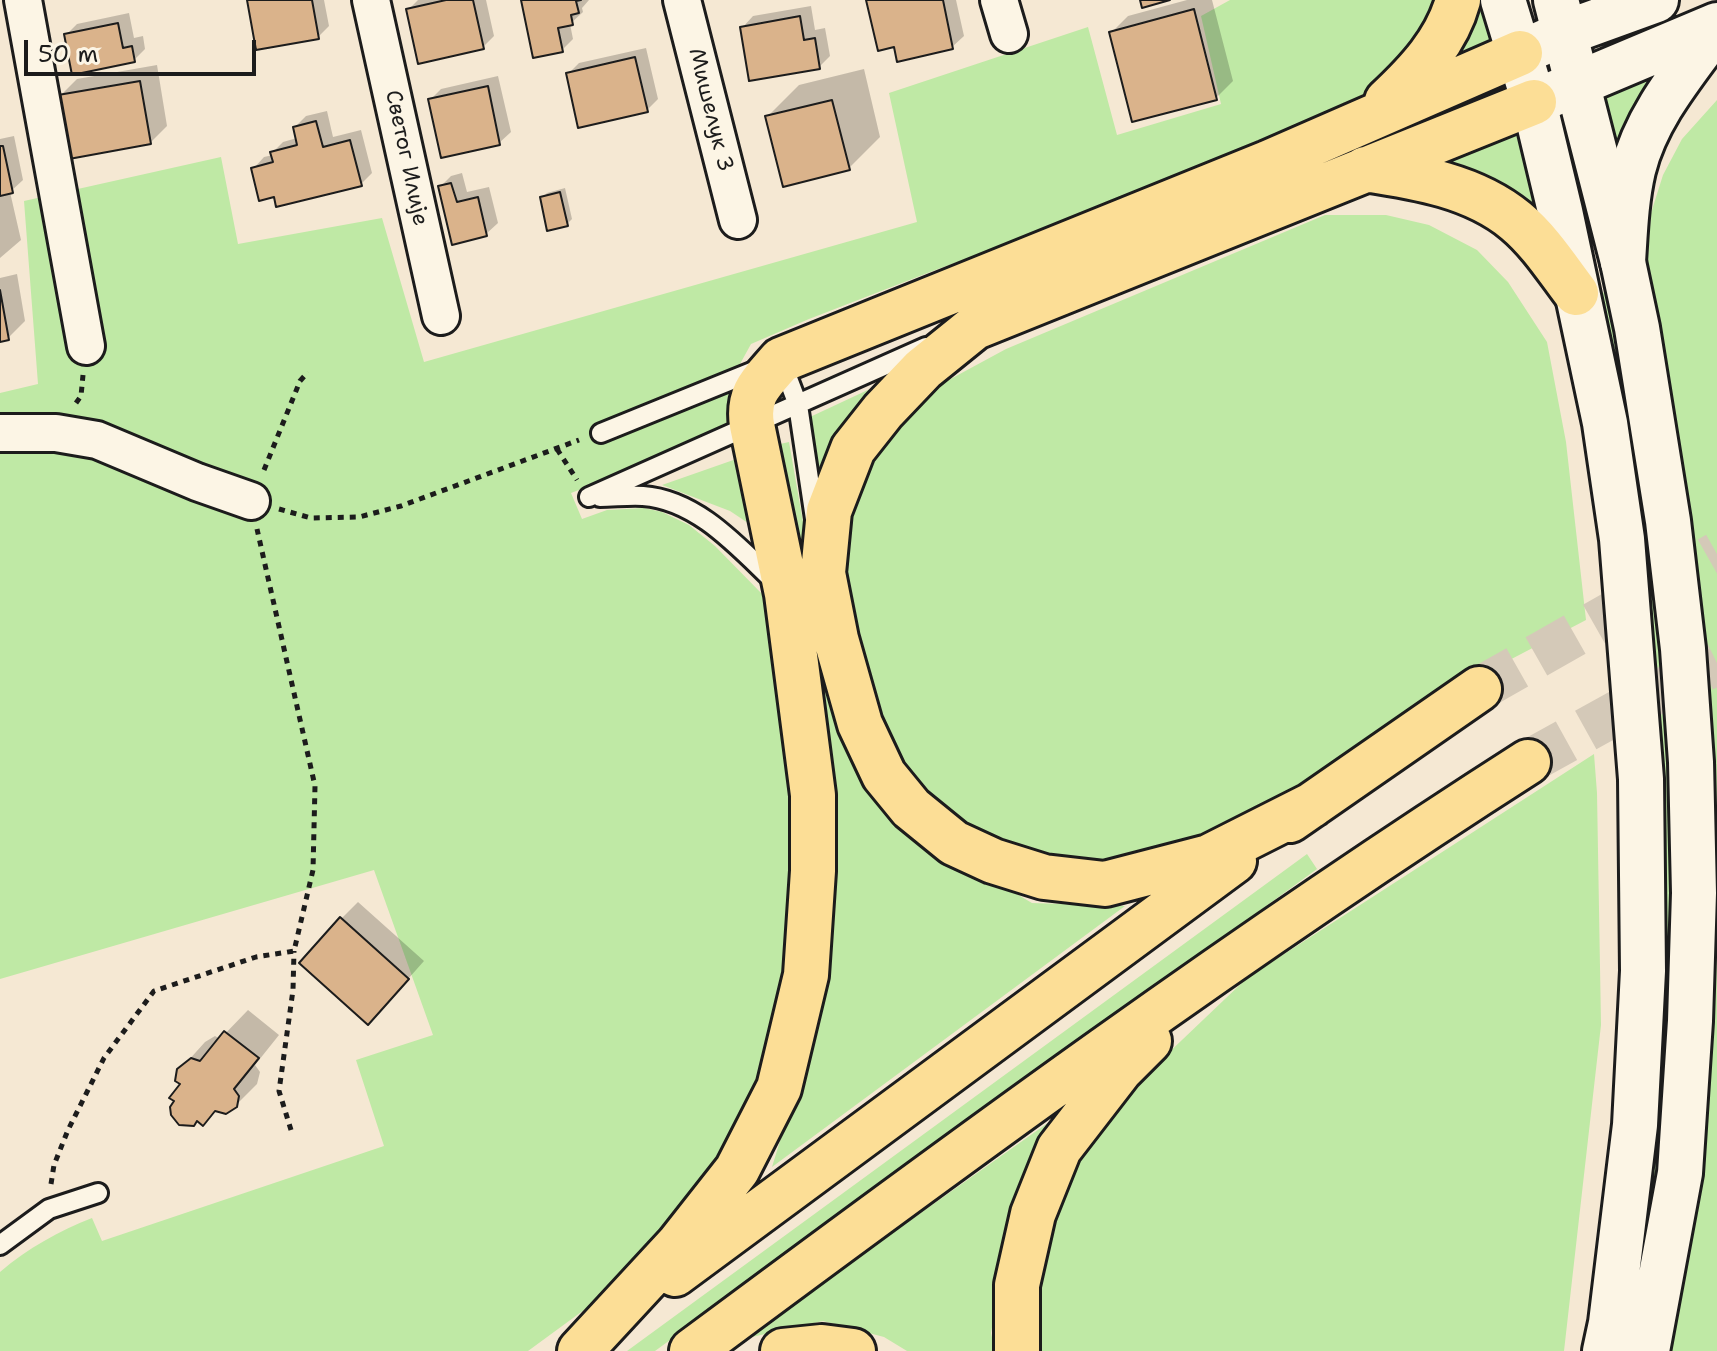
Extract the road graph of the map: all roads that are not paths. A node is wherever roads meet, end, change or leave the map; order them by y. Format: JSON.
{"nodes":[{"id":1,"x":23,"y":0,"type":"edge"},
{"id":2,"x":371,"y":0,"type":"edge"},
{"id":3,"x":682,"y":0,"type":"edge"},
{"id":4,"x":999,"y":0,"type":"edge"},
{"id":5,"x":1458,"y":0,"type":"edge"},
{"id":6,"x":1503,"y":0,"type":"edge"},
{"id":7,"x":1656,"y":0,"type":"edge"},
{"id":8,"x":1561,"y":16,"type":"edge"},
{"id":9,"x":1717,"y":26,"type":"edge"},
{"id":10,"x":1009,"y":34,"type":"dead end"},
{"id":11,"x":1520,"y":53,"type":"junction"},
{"id":12,"x":1576,"y":84,"type":"junction"},
{"id":13,"x":1534,"y":102,"type":"junction"},
{"id":14,"x":1366,"y":121,"type":"junction"},
{"id":15,"x":1365,"y":169,"type":"junction"},
{"id":16,"x":738,"y":220,"type":"dead end"},
{"id":17,"x":1623,"y":262,"type":"junction"},
{"id":18,"x":1576,"y":293,"type":"junction"},
{"id":19,"x":441,"y":316,"type":"dead end"},
{"id":20,"x":975,"y":327,"type":"junction"},
{"id":21,"x":86,"y":346,"type":"road end"},
{"id":22,"x":781,"y":360,"type":"junction"},
{"id":23,"x":798,"y":405,"type":"junction"},
{"id":24,"x":752,"y":425,"type":"junction"},
{"id":25,"x":0,"y":433,"type":"edge"},
{"id":26,"x":601,"y":433,"type":"road end"},
{"id":27,"x":251,"y":501,"type":"road end"},
{"id":28,"x":805,"y":584,"type":"junction"},
{"id":29,"x":1479,"y":689,"type":"tunnel mouth"},
{"id":30,"x":1528,"y":762,"type":"tunnel mouth"},
{"id":31,"x":1312,"y":805,"type":"junction"},
{"id":32,"x":1228,"y":964,"type":"junction"},
{"id":33,"x":98,"y":1193,"type":"dead end"},
{"id":34,"x":0,"y":1245,"type":"edge"},
{"id":35,"x":1650,"y":1344,"type":"edge"},
{"id":36,"x":580,"y":1351,"type":"edge"},
{"id":37,"x":692,"y":1351,"type":"edge"},
{"id":38,"x":783,"y":1351,"type":"edge"},
{"id":39,"x":853,"y":1351,"type":"edge"},
{"id":40,"x":1017,"y":1351,"type":"edge"},
{"id":41,"x":1605,"y":1351,"type":"edge"}],
"edges":[{"from":1,"to":21,"type":"street"},
{"from":2,"to":19,"type":"street","name":"Светог Илије"},
{"from":3,"to":16,"type":"street","name":"Мишелук 3"},
{"from":4,"to":10,"type":"street"},
{"from":5,"to":14,"type":"highway"},
{"from":6,"to":11,"type":"street"},
{"from":7,"to":8,"type":"street"},
{"from":8,"to":11,"type":"street"},
{"from":8,"to":12,"type":"street"},
{"from":9,"to":12,"type":"street"},
{"from":9,"to":17,"type":"street"},
{"from":11,"to":13,"type":"street"},
{"from":11,"to":14,"type":"highway"},
{"from":12,"to":13,"type":"street"},
{"from":12,"to":17,"type":"street"},
{"from":13,"to":15,"type":"highway"},
{"from":13,"to":18,"type":"street"},
{"from":14,"to":22,"type":"highway"},
{"from":15,"to":18,"type":"highway"},
{"from":15,"to":20,"type":"highway"},
{"from":17,"to":35,"type":"street"},
{"from":18,"to":41,"type":"street"},
{"from":20,"to":23,"type":"lane"},
{"from":20,"to":28,"type":"highway"},
{"from":22,"to":23,"type":"lane"},
{"from":22,"to":24,"type":"highway"},
{"from":22,"to":26,"type":"lane"},
{"from":23,"to":24,"type":"lane"},
{"from":23,"to":28,"type":"lane"},
{"from":24,"to":28,"type":"highway"},
{"from":24,"to":28,"type":"lane"},
{"from":25,"to":27,"type":"street"},
{"from":28,"to":31,"type":"highway"},
{"from":28,"to":36,"type":"highway"},
{"from":29,"to":31,"type":"highway"},
{"from":30,"to":32,"type":"highway"},
{"from":31,"to":36,"type":"highway"},
{"from":32,"to":37,"type":"highway"},
{"from":32,"to":40,"type":"highway"},
{"from":33,"to":34,"type":"lane"},
{"from":38,"to":39,"type":"highway"}]}
